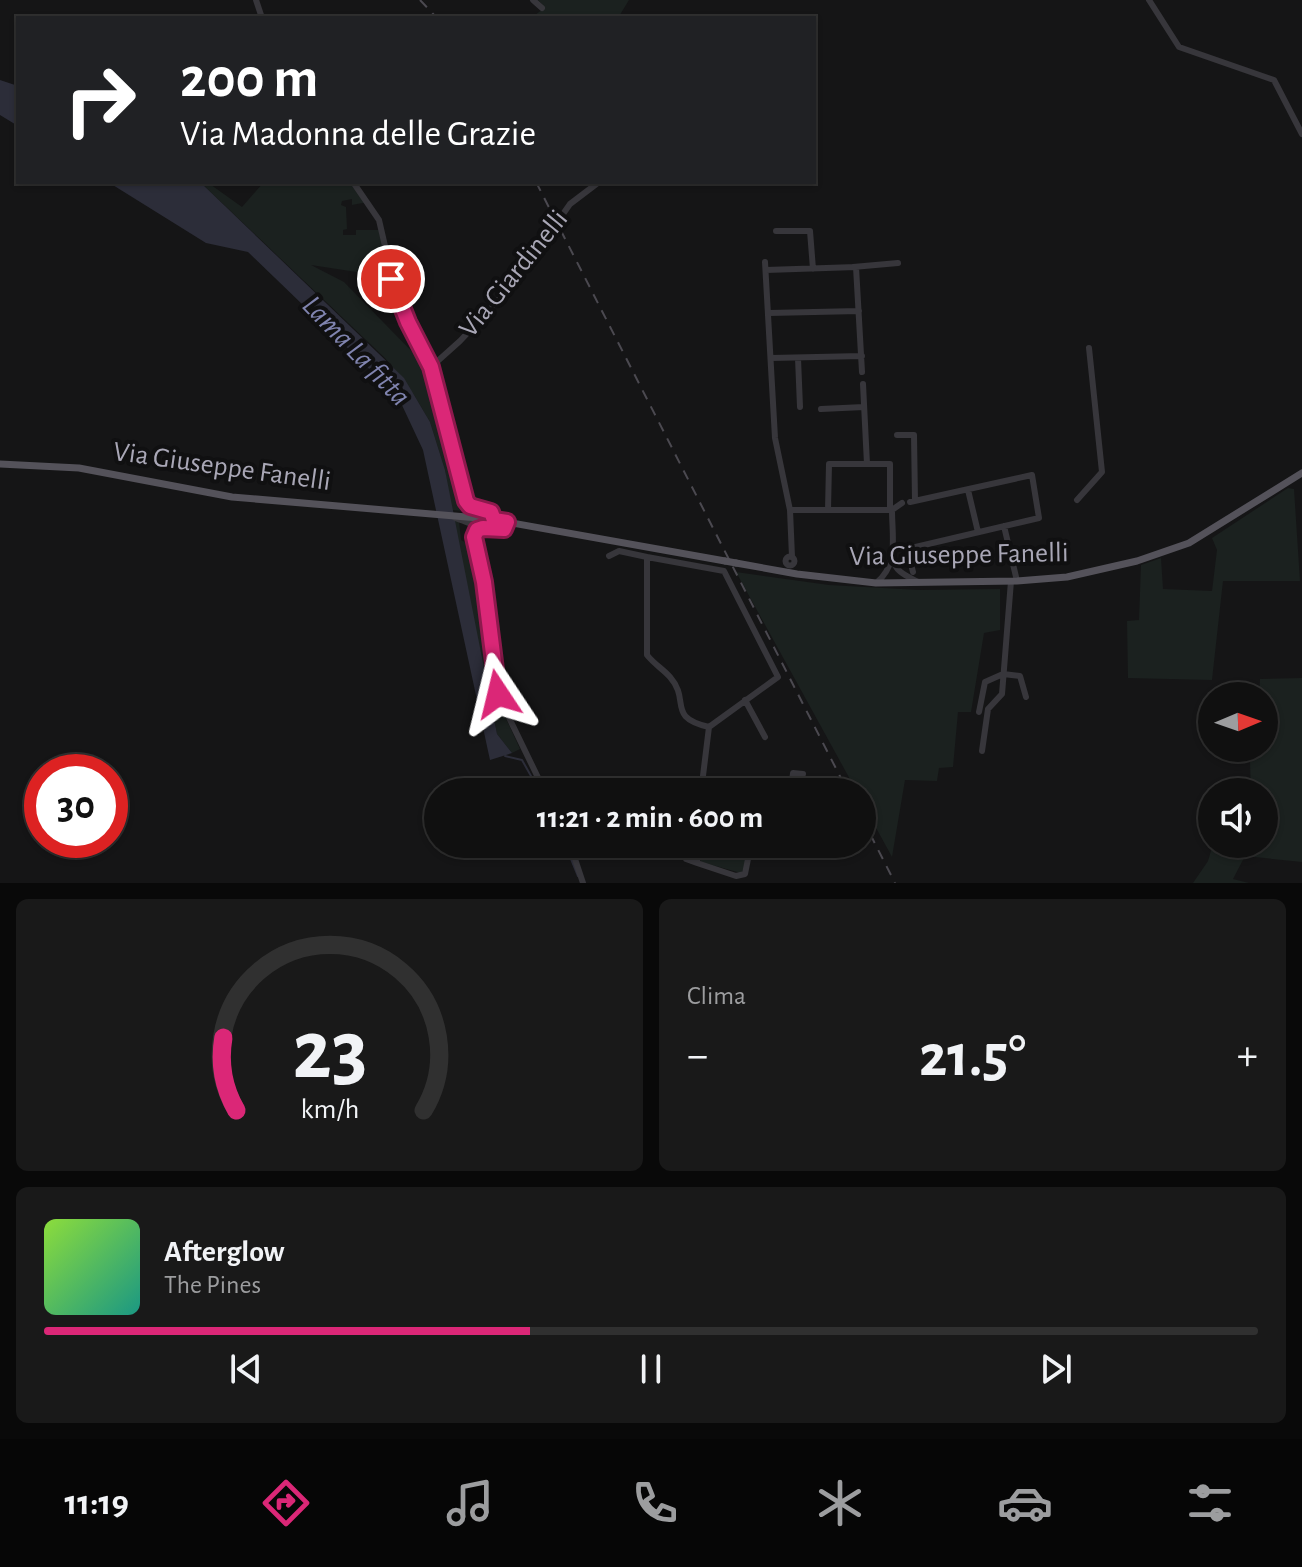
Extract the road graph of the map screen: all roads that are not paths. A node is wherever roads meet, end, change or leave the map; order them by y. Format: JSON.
{"nodes":[{"id":1,"x":533,"y":0,"type":"edge"},
{"id":2,"x":1149,"y":0,"type":"edge"},
{"id":3,"x":542,"y":8,"type":"dead end"},
{"id":4,"x":1302,"y":134,"type":"edge"},
{"id":5,"x":354,"y":184,"type":"edge"},
{"id":6,"x":596,"y":184,"type":"edge"},
{"id":7,"x":776,"y":231,"type":"dead end"},
{"id":8,"x":765,"y":262,"type":"dead end"},
{"id":9,"x":898,"y":263,"type":"dead end"},
{"id":10,"x":856,"y":267,"type":"junction"},
{"id":11,"x":813,"y":269,"type":"junction"},
{"id":12,"x":766,"y":270,"type":"junction"},
{"id":13,"x":859,"y":311,"type":"junction"},
{"id":14,"x":769,"y":313,"type":"junction"},
{"id":15,"x":1089,"y":348,"type":"dead end"},
{"id":16,"x":862,"y":356,"type":"junction"},
{"id":17,"x":771,"y":358,"type":"junction"},
{"id":18,"x":798,"y":358,"type":"junction"},
{"id":19,"x":431,"y":367,"type":"junction"},
{"id":20,"x":862,"y":372,"type":"dead end"},
{"id":21,"x":863,"y":384,"type":"dead end"},
{"id":22,"x":800,"y":407,"type":"dead end"},
{"id":23,"x":864,"y":407,"type":"junction"},
{"id":24,"x":821,"y":409,"type":"dead end"},
{"id":25,"x":897,"y":435,"type":"dead end"},
{"id":26,"x":0,"y":464,"type":"edge"},
{"id":27,"x":867,"y":464,"type":"junction"},
{"id":28,"x":1302,"y":473,"type":"edge"},
{"id":29,"x":968,"y":490,"type":"junction"},
{"id":30,"x":1077,"y":500,"type":"dead end"},
{"id":31,"x":909,"y":502,"type":"junction"},
{"id":32,"x":790,"y":510,"type":"junction"},
{"id":33,"x":828,"y":510,"type":"junction"},
{"id":34,"x":891,"y":510,"type":"junction"},
{"id":35,"x":453,"y":515,"type":"junction"},
{"id":36,"x":494,"y":520,"type":"junction"},
{"id":37,"x":507,"y":522,"type":"junction"},
{"id":38,"x":1004,"y":526,"type":"junction"},
{"id":39,"x":483,"y":528,"type":"junction"},
{"id":40,"x":978,"y":532,"type":"junction"},
{"id":41,"x":609,"y":556,"type":"dead end"},
{"id":42,"x":647,"y":557,"type":"junction"},
{"id":43,"x":792,"y":557,"type":"dead end"},
{"id":44,"x":892,"y":569,"type":"junction"},
{"id":45,"x":913,"y":572,"type":"dead end"},
{"id":46,"x":1014,"y":581,"type":"junction"},
{"id":47,"x":876,"y":583,"type":"junction"},
{"id":48,"x":922,"y":583,"type":"junction"},
{"id":49,"x":892,"y":584,"type":"junction"},
{"id":50,"x":1003,"y":674,"type":"junction"},
{"id":51,"x":1026,"y":697,"type":"dead end"},
{"id":52,"x":745,"y":700,"type":"junction"},
{"id":53,"x":979,"y":712,"type":"dead end"},
{"id":54,"x":709,"y":727,"type":"junction"},
{"id":55,"x":765,"y":737,"type":"dead end"},
{"id":56,"x":982,"y":751,"type":"dead end"},
{"id":57,"x":803,"y":774,"type":"dead end"},
{"id":58,"x":538,"y":778,"type":"edge"},
{"id":59,"x":703,"y":778,"type":"edge"},
{"id":60,"x":792,"y":778,"type":"edge"},
{"id":61,"x":575,"y":858,"type":"edge"},
{"id":62,"x":686,"y":858,"type":"edge"},
{"id":63,"x":697,"y":858,"type":"edge"},
{"id":64,"x":748,"y":858,"type":"edge"},
{"id":65,"x":697,"y":863,"type":"junction"},
{"id":66,"x":583,"y":883,"type":"edge"}],
"edges":[{"from":1,"to":3,"type":"street"},
{"from":2,"to":4,"type":"street"},
{"from":5,"to":19,"type":"street"},
{"from":6,"to":19,"type":"street","name":"Via Giardinelli"},
{"from":7,"to":11,"type":"street"},
{"from":8,"to":12,"type":"street"},
{"from":9,"to":10,"type":"street"},
{"from":10,"to":11,"type":"street"},
{"from":10,"to":12,"type":"street"},
{"from":10,"to":13,"type":"street"},
{"from":11,"to":12,"type":"street"},
{"from":12,"to":14,"type":"street"},
{"from":13,"to":14,"type":"street"},
{"from":13,"to":16,"type":"street"},
{"from":14,"to":17,"type":"street"},
{"from":15,"to":30,"type":"street"},
{"from":16,"to":18,"type":"street"},
{"from":16,"to":20,"type":"street"},
{"from":17,"to":18,"type":"street"},
{"from":17,"to":32,"type":"street"},
{"from":18,"to":22,"type":"street"},
{"from":19,"to":36,"type":"street"},
{"from":21,"to":23,"type":"street"},
{"from":23,"to":24,"type":"street"},
{"from":23,"to":27,"type":"street"},
{"from":25,"to":31,"type":"street"},
{"from":26,"to":35,"type":"main road","name":"Via Giuseppe Fanelli"},
{"from":27,"to":33,"type":"street"},
{"from":27,"to":34,"type":"street"},
{"from":28,"to":46,"type":"main road","name":"Via Giuseppe Fanelli"},
{"from":29,"to":31,"type":"street"},
{"from":29,"to":38,"type":"street"},
{"from":29,"to":40,"type":"street"},
{"from":31,"to":34,"type":"street"},
{"from":32,"to":33,"type":"street"},
{"from":32,"to":43,"type":"street"},
{"from":33,"to":34,"type":"street"},
{"from":34,"to":44,"type":"street"},
{"from":35,"to":36,"type":"main road","name":"Via Giuseppe Fanelli"},
{"from":35,"to":39,"type":"street"},
{"from":36,"to":37,"type":"main road","name":"Via Giuseppe Fanelli"},
{"from":37,"to":39,"type":"street"},
{"from":37,"to":47,"type":"main road","name":"Via Giuseppe Fanelli","bridge":true},
{"from":38,"to":40,"type":"street"},
{"from":38,"to":46,"type":"street"},
{"from":39,"to":58,"type":"street"},
{"from":40,"to":45,"type":"street"},
{"from":41,"to":42,"type":"street"},
{"from":42,"to":52,"type":"street"},
{"from":42,"to":54,"type":"street"},
{"from":44,"to":47,"type":"street"},
{"from":44,"to":48,"type":"street"},
{"from":44,"to":49,"type":"street"},
{"from":46,"to":48,"type":"main road","name":"Via Giuseppe Fanelli"},
{"from":46,"to":50,"type":"street"},
{"from":47,"to":49,"type":"main road","name":"Via Giuseppe Fanelli"},
{"from":48,"to":49,"type":"main road","name":"Via Giuseppe Fanelli"},
{"from":50,"to":51,"type":"street"},
{"from":50,"to":53,"type":"street"},
{"from":50,"to":56,"type":"street"},
{"from":52,"to":54,"type":"street"},
{"from":52,"to":55,"type":"street"},
{"from":54,"to":59,"type":"street"},
{"from":57,"to":60,"type":"street"},
{"from":61,"to":66,"type":"street"},
{"from":62,"to":65,"type":"street"},
{"from":63,"to":65,"type":"street"},
{"from":64,"to":65,"type":"street"}]}
